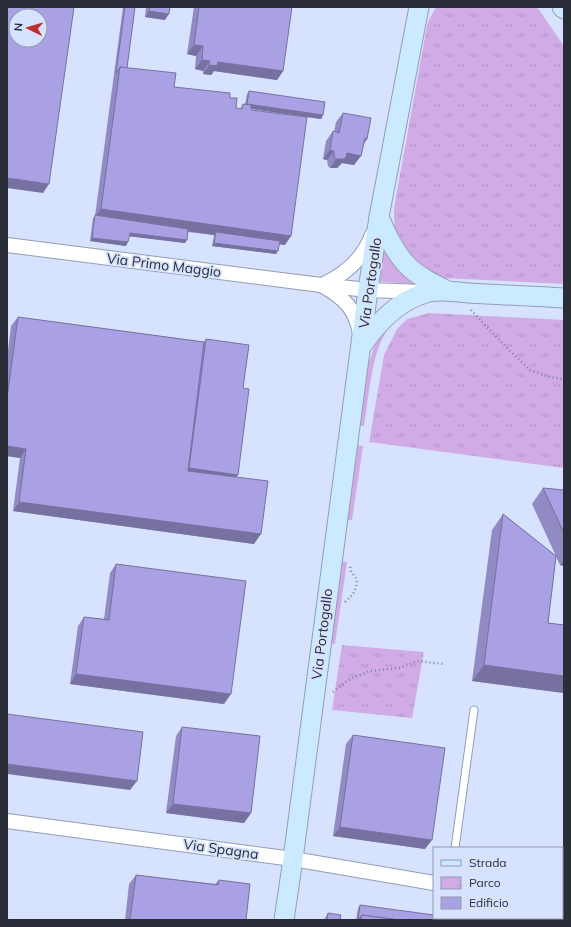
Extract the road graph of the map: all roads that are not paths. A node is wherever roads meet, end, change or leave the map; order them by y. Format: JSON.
{"nodes":[{"id":1,"x":419,"y":9,"type":"edge"},
{"id":2,"x":379,"y":217,"type":"junction"},
{"id":3,"x":7,"y":245,"type":"edge"},
{"id":4,"x":321,"y":285,"type":"junction"},
{"id":5,"x":368,"y":290,"type":"junction"},
{"id":6,"x":428,"y":292,"type":"junction"},
{"id":7,"x":449,"y":292,"type":"junction"},
{"id":8,"x":564,"y":298,"type":"edge"},
{"id":9,"x":360,"y":348,"type":"junction"},
{"id":10,"x":474,"y":710,"type":"dead end"},
{"id":11,"x":7,"y":821,"type":"edge"},
{"id":12,"x":455,"y":847,"type":"edge"},
{"id":13,"x":293,"y":859,"type":"junction"},
{"id":14,"x":433,"y":883,"type":"edge"},
{"id":15,"x":284,"y":920,"type":"edge"}],
"edges":[{"from":1,"to":2,"type":"main road"},
{"from":2,"to":4,"type":"street"},
{"from":2,"to":5,"type":"main road","name":"Via Portogallo"},
{"from":2,"to":7,"type":"main road"},
{"from":3,"to":4,"type":"street","name":"Via Primo Maggio"},
{"from":4,"to":5,"type":"street","name":"Via Primo Maggio"},
{"from":4,"to":9,"type":"street","name":"Via Primo Maggio"},
{"from":5,"to":6,"type":"street","name":"Via Primo Maggio"},
{"from":5,"to":9,"type":"main road","name":"Via Portogallo"},
{"from":6,"to":7,"type":"main road","name":"Via Portogallo"},
{"from":6,"to":9,"type":"main road","name":"Via Portogallo"},
{"from":7,"to":8,"type":"main road"},
{"from":9,"to":13,"type":"main road","name":"Via Portogallo"},
{"from":10,"to":12,"type":"lane"},
{"from":11,"to":13,"type":"street","name":"Via Spagna"},
{"from":13,"to":14,"type":"street","name":"Via Spagna"},
{"from":13,"to":15,"type":"main road","name":"Via Portogallo"}]}
